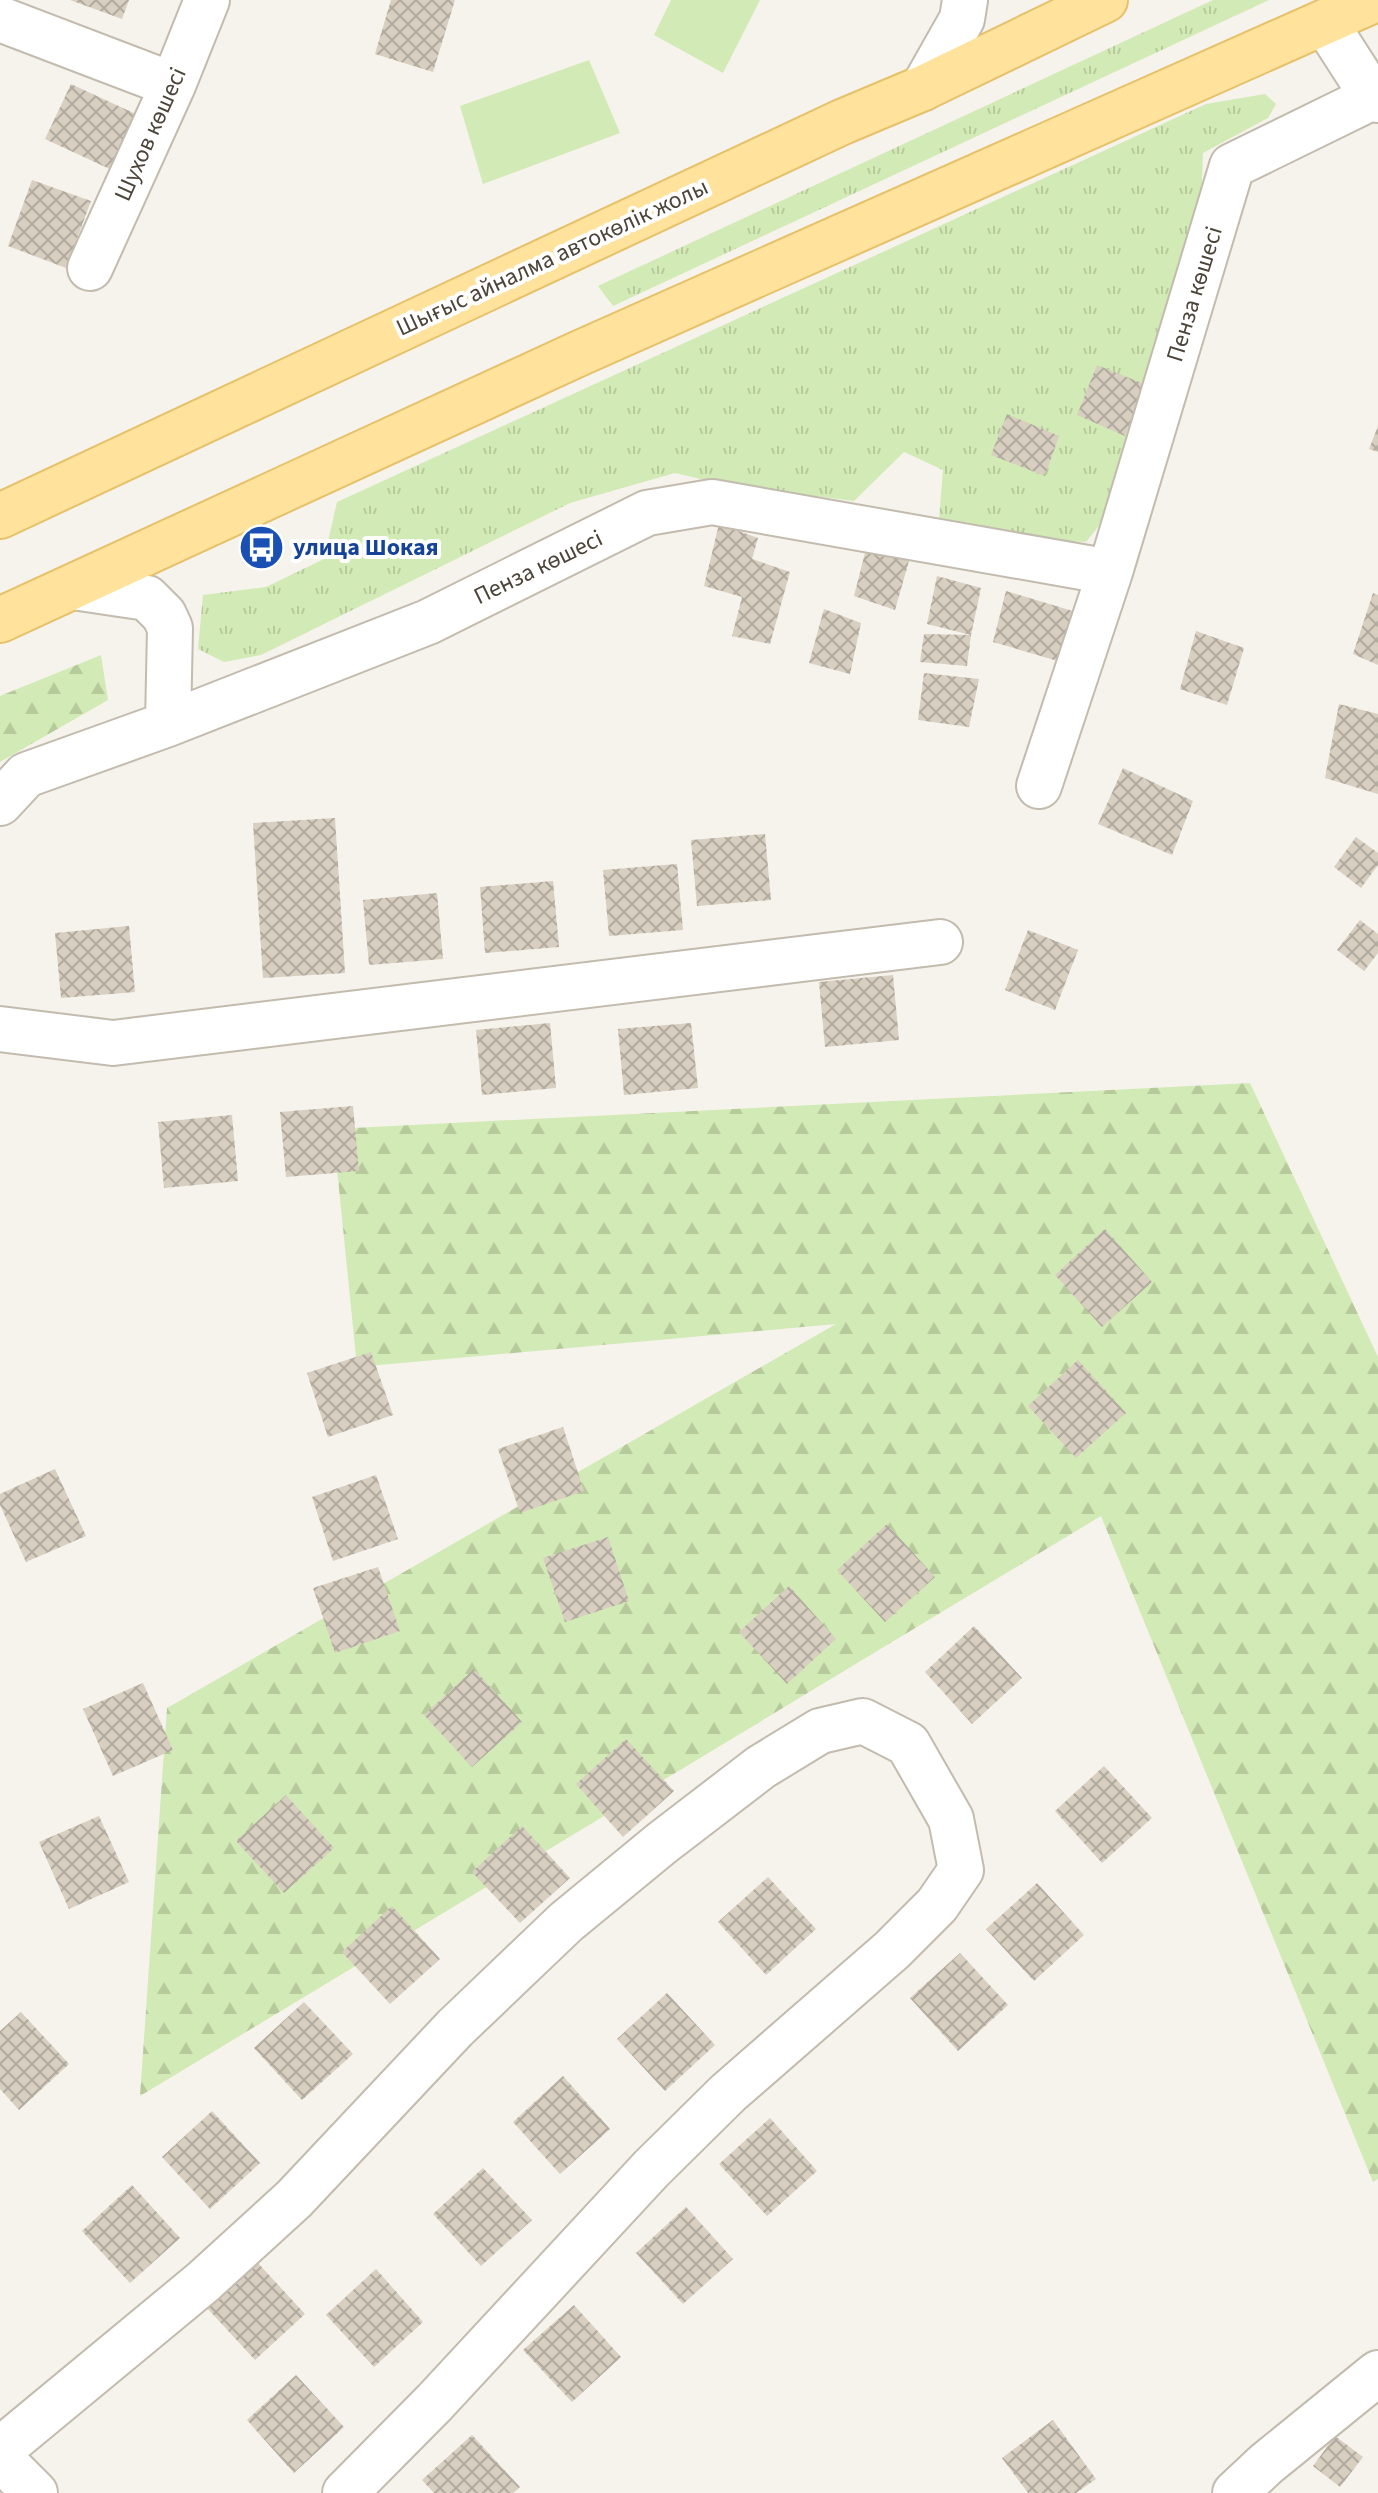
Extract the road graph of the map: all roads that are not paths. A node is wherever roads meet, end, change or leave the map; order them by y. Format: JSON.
{"nodes":[{"id":1,"x":207,"y":0,"type":"edge"},
{"id":2,"x":965,"y":0,"type":"edge"},
{"id":3,"x":1105,"y":0,"type":"edge"},
{"id":4,"x":1374,"y":0,"type":"edge"},
{"id":5,"x":0,"y":19,"type":"edge"},
{"id":6,"x":1326,"y":24,"type":"junction"},
{"id":7,"x":173,"y":85,"type":"junction"},
{"id":8,"x":923,"y":88,"type":"junction"},
{"id":9,"x":1375,"y":98,"type":"edge"},
{"id":10,"x":90,"y":268,"type":"dead end"},
{"id":11,"x":0,"y":516,"type":"edge"},
{"id":12,"x":1110,"y":572,"type":"junction"},
{"id":13,"x":73,"y":587,"type":"junction"},
{"id":14,"x":0,"y":620,"type":"edge"},
{"id":15,"x":168,"y":724,"type":"junction"},
{"id":16,"x":1039,"y":786,"type":"dead end"},
{"id":17,"x":0,"y":803,"type":"edge"},
{"id":18,"x":940,"y":942,"type":"dead end"},
{"id":19,"x":0,"y":1029,"type":"edge"},
{"id":20,"x":1378,"y":2373,"type":"edge"},
{"id":21,"x":0,"y":2450,"type":"edge"},
{"id":22,"x":0,"y":2458,"type":"edge"},
{"id":23,"x":35,"y":2493,"type":"edge"},
{"id":24,"x":345,"y":2493,"type":"edge"},
{"id":25,"x":1235,"y":2493,"type":"edge"}],
"edges":[{"from":1,"to":7,"type":"street","name":"Шухов көшесі"},
{"from":2,"to":8,"type":"street"},
{"from":3,"to":8,"type":"main road","name":"Шығыс айналма автокөлік жолы"},
{"from":4,"to":6,"type":"main road"},
{"from":5,"to":7,"type":"street"},
{"from":6,"to":9,"type":"street"},
{"from":6,"to":13,"type":"main road"},
{"from":7,"to":10,"type":"street","name":"Шухов көшесі"},
{"from":8,"to":11,"type":"main road","name":"Шығыс айналма автокөлік жолы"},
{"from":9,"to":12,"type":"street","name":"Пенза көшесі"},
{"from":12,"to":15,"type":"street","name":"Пенза көшесі"},
{"from":12,"to":16,"type":"street","name":"Пенза көшесі"},
{"from":13,"to":14,"type":"main road"},
{"from":13,"to":15,"type":"street"},
{"from":15,"to":17,"type":"street","name":"Пенза көшесі"},
{"from":18,"to":19,"type":"street"},
{"from":20,"to":25,"type":"street"},
{"from":21,"to":24,"type":"street"},
{"from":22,"to":23,"type":"street"}]}
